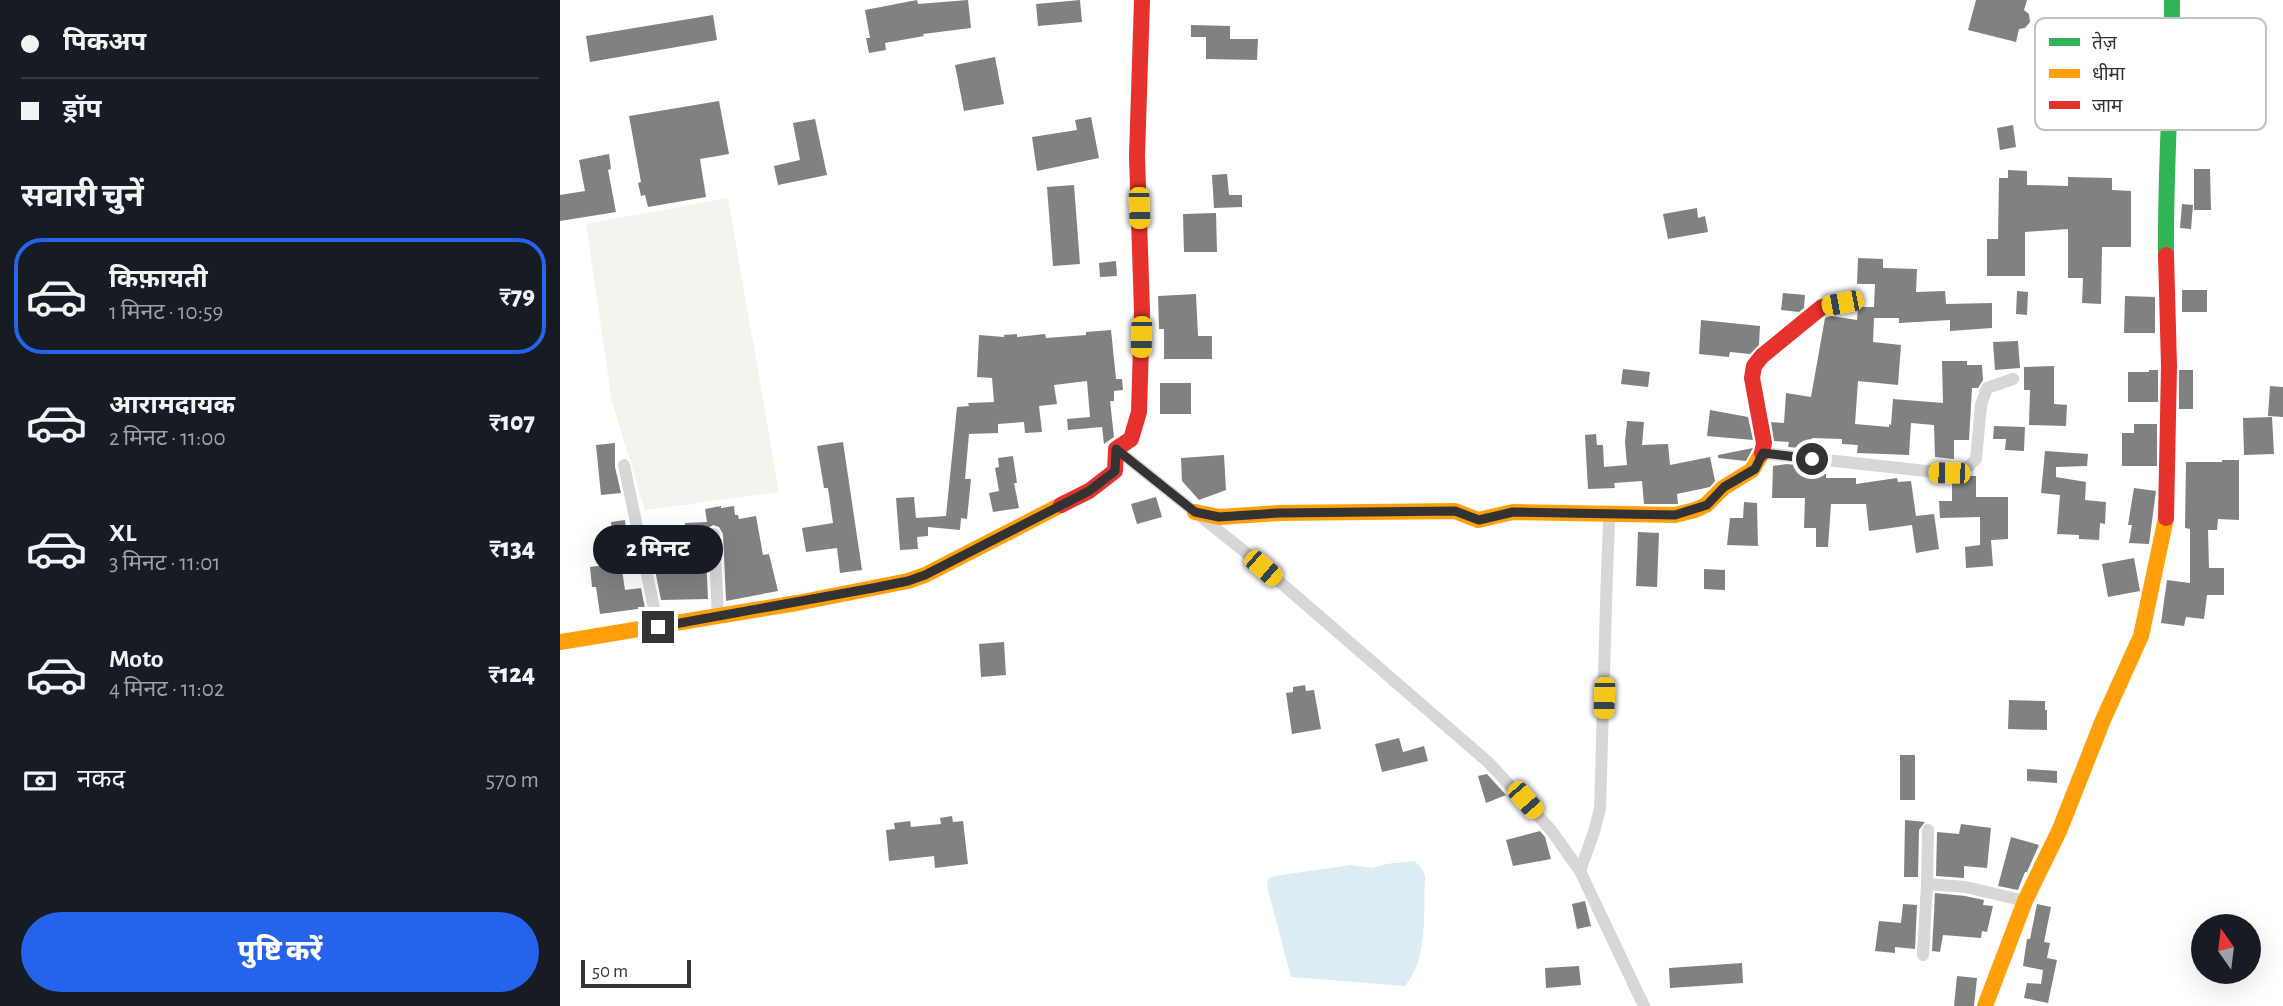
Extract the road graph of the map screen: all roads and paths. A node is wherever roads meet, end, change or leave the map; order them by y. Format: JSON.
{"nodes":[{"id":1,"x":1142,"y":0,"type":"edge"},
{"id":2,"x":2172,"y":0,"type":"edge"},
{"id":3,"x":2172,"y":18,"type":"edge"},
{"id":4,"x":2169,"y":130,"type":"edge"},
{"id":5,"x":1842,"y":303,"type":"dead end"},
{"id":6,"x":2012,"y":379,"type":"dead end"},
{"id":7,"x":1116,"y":449,"type":"junction"},
{"id":8,"x":1763,"y":453,"type":"junction"},
{"id":9,"x":624,"y":465,"type":"dead end"},
{"id":10,"x":1195,"y":512,"type":"junction"},
{"id":11,"x":1611,"y":513,"type":"junction"},
{"id":12,"x":714,"y":534,"type":"dead end"},
{"id":13,"x":718,"y":616,"type":"junction"},
{"id":14,"x":658,"y":627,"type":"junction"},
{"id":15,"x":560,"y":642,"type":"edge"},
{"id":16,"x":1928,"y":830,"type":"dead end"},
{"id":17,"x":1580,"y":871,"type":"junction"},
{"id":18,"x":1927,"y":884,"type":"junction"},
{"id":19,"x":2025,"y":901,"type":"junction"},
{"id":20,"x":1923,"y":955,"type":"dead end"},
{"id":21,"x":1644,"y":1006,"type":"edge"},
{"id":22,"x":1985,"y":1006,"type":"edge"}],
"edges":[{"from":1,"to":7,"type":"street"},
{"from":2,"to":3,"type":"street"},
{"from":4,"to":19,"type":"street"},
{"from":5,"to":8,"type":"street"},
{"from":6,"to":8,"type":"street"},
{"from":7,"to":10,"type":"street"},
{"from":7,"to":13,"type":"street"},
{"from":8,"to":11,"type":"street"},
{"from":9,"to":14,"type":"street"},
{"from":10,"to":11,"type":"street"},
{"from":10,"to":17,"type":"street"},
{"from":11,"to":17,"type":"street"},
{"from":12,"to":13,"type":"street"},
{"from":13,"to":14,"type":"street"},
{"from":14,"to":15,"type":"street"},
{"from":16,"to":18,"type":"street"},
{"from":17,"to":21,"type":"street"},
{"from":18,"to":19,"type":"street"},
{"from":18,"to":20,"type":"street"},
{"from":19,"to":22,"type":"street"}]}
